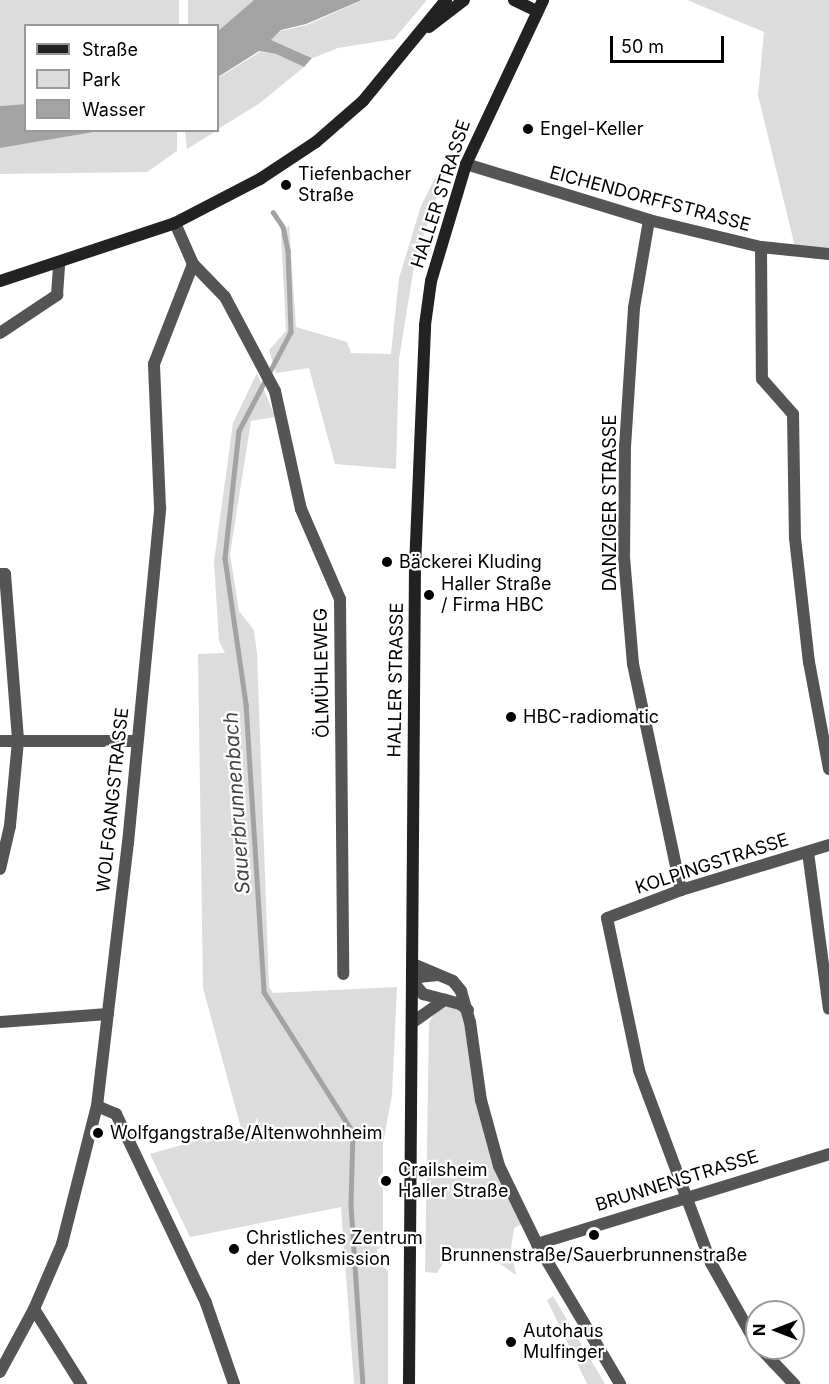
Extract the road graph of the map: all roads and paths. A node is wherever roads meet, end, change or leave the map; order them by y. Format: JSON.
{"nodes":[{"id":1,"x":446,"y":0,"type":"edge"},
{"id":2,"x":464,"y":0,"type":"edge"},
{"id":3,"x":514,"y":0,"type":"edge"},
{"id":4,"x":540,"y":4,"type":"edge"},
{"id":5,"x":420,"y":33,"type":"junction"},
{"id":6,"x":466,"y":164,"type":"junction"},
{"id":7,"x":649,"y":220,"type":"junction"},
{"id":8,"x":175,"y":223,"type":"junction"},
{"id":9,"x":761,"y":247,"type":"junction"},
{"id":10,"x":829,"y":254,"type":"edge"},
{"id":11,"x":59,"y":264,"type":"junction"},
{"id":12,"x":193,"y":264,"type":"junction"},
{"id":13,"x":0,"y":281,"type":"edge"},
{"id":14,"x":0,"y":333,"type":"edge"},
{"id":15,"x":0,"y":574,"type":"edge"},
{"id":16,"x":0,"y":741,"type":"edge"},
{"id":17,"x":18,"y":741,"type":"junction"},
{"id":18,"x":136,"y":741,"type":"junction"},
{"id":19,"x":829,"y":769,"type":"edge"},
{"id":20,"x":829,"y":844,"type":"edge"},
{"id":21,"x":808,"y":852,"type":"junction"},
{"id":22,"x":0,"y":869,"type":"edge"},
{"id":23,"x":681,"y":890,"type":"junction"},
{"id":24,"x":413,"y":964,"type":"junction"},
{"id":25,"x":343,"y":974,"type":"dead end"},
{"id":26,"x":443,"y":976,"type":"junction"},
{"id":27,"x":413,"y":982,"type":"junction"},
{"id":28,"x":445,"y":1000,"type":"junction"},
{"id":29,"x":829,"y":1009,"type":"edge"},
{"id":30,"x":468,"y":1010,"type":"junction"},
{"id":31,"x":108,"y":1014,"type":"junction"},
{"id":32,"x":0,"y":1022,"type":"edge"},
{"id":33,"x":413,"y":1022,"type":"junction"},
{"id":34,"x":97,"y":1106,"type":"junction"},
{"id":35,"x":829,"y":1154,"type":"edge"},
{"id":36,"x":683,"y":1197,"type":"junction"},
{"id":37,"x":537,"y":1244,"type":"junction"},
{"id":38,"x":34,"y":1309,"type":"junction"},
{"id":39,"x":745,"y":1323,"type":"edge"},
{"id":40,"x":772,"y":1360,"type":"edge"},
{"id":41,"x":0,"y":1372,"type":"edge"},
{"id":42,"x":81,"y":1384,"type":"edge"},
{"id":43,"x":234,"y":1384,"type":"edge"},
{"id":44,"x":409,"y":1384,"type":"edge"},
{"id":45,"x":620,"y":1384,"type":"edge"},
{"id":46,"x":795,"y":1384,"type":"edge"}],
"edges":[{"from":1,"to":5,"type":"main road"},
{"from":2,"to":5,"type":"main road"},
{"from":3,"to":4,"type":"main road"},
{"from":4,"to":6,"type":"main road","name":"HALLER STRASSE"},
{"from":5,"to":8,"type":"main road"},
{"from":6,"to":7,"type":"street","name":"EICHENDORFFSTRASSE"},
{"from":6,"to":24,"type":"main road","name":"HALLER STRASSE"},
{"from":7,"to":9,"type":"street","name":"EICHENDORFFSTRASSE"},
{"from":7,"to":23,"type":"street","name":"DANZIGER STRASSE"},
{"from":8,"to":11,"type":"main road"},
{"from":8,"to":12,"type":"street"},
{"from":9,"to":10,"type":"street","name":"EICHENDORFFSTRASSE"},
{"from":9,"to":19,"type":"street"},
{"from":11,"to":13,"type":"main road"},
{"from":11,"to":14,"type":"street"},
{"from":12,"to":18,"type":"street","name":"WOLFGANGSTRASSE"},
{"from":12,"to":25,"type":"street","name":"ÖLMÜHLEWEG"},
{"from":15,"to":17,"type":"street"},
{"from":16,"to":17,"type":"street"},
{"from":17,"to":18,"type":"street"},
{"from":17,"to":22,"type":"street"},
{"from":18,"to":31,"type":"street","name":"WOLFGANGSTRASSE"},
{"from":20,"to":21,"type":"street","name":"KOLPINGSTRASSE"},
{"from":21,"to":23,"type":"street","name":"KOLPINGSTRASSE"},
{"from":21,"to":29,"type":"street"},
{"from":23,"to":36,"type":"street","name":"KOLPINGSTRASSE"},
{"from":24,"to":26,"type":"street"},
{"from":24,"to":27,"type":"main road","name":"HALLER STRASSE"},
{"from":26,"to":27,"type":"street"},
{"from":26,"to":30,"type":"street"},
{"from":27,"to":28,"type":"street"},
{"from":27,"to":33,"type":"main road","name":"HALLER STRASSE"},
{"from":28,"to":30,"type":"street"},
{"from":28,"to":33,"type":"street"},
{"from":30,"to":37,"type":"street"},
{"from":31,"to":32,"type":"street"},
{"from":31,"to":34,"type":"street","name":"WOLFGANGSTRASSE"},
{"from":33,"to":44,"type":"main road","name":"HALLER STRASSE"},
{"from":34,"to":38,"type":"street","name":"WOLFGANGSTRASSE"},
{"from":34,"to":43,"type":"street"},
{"from":35,"to":36,"type":"street","name":"BRUNNENSTRASSE"},
{"from":36,"to":37,"type":"street","name":"BRUNNENSTRASSE"},
{"from":36,"to":39,"type":"street"},
{"from":37,"to":45,"type":"street"},
{"from":38,"to":41,"type":"street","name":"WOLFGANGSTRASSE"},
{"from":38,"to":42,"type":"street"},
{"from":40,"to":46,"type":"street"}]}
